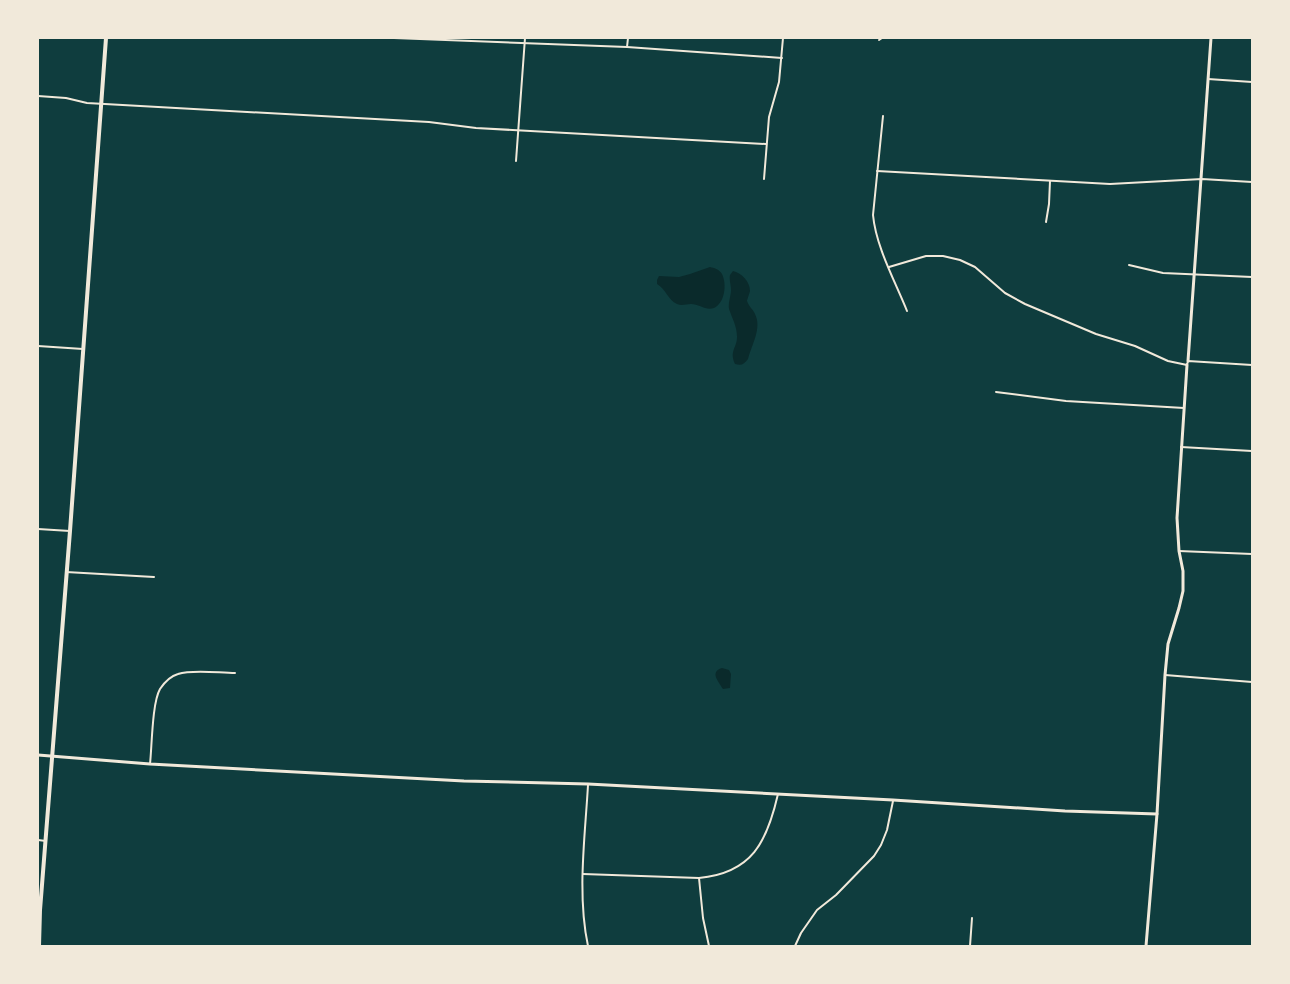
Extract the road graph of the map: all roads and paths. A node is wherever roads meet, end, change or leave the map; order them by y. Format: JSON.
{"nodes":[{"id":1,"x":106,"y":38,"type":"edge"},
{"id":2,"x":394,"y":38,"type":"edge"},
{"id":3,"x":525,"y":38,"type":"edge"},
{"id":4,"x":628,"y":38,"type":"edge"},
{"id":5,"x":783,"y":38,"type":"edge"},
{"id":6,"x":882,"y":38,"type":"edge"},
{"id":7,"x":1211,"y":38,"type":"edge"},
{"id":8,"x":879,"y":40,"type":"dead end"},
{"id":9,"x":524,"y":44,"type":"junction"},
{"id":10,"x":627,"y":47,"type":"junction"},
{"id":11,"x":782,"y":58,"type":"junction"},
{"id":12,"x":1208,"y":79,"type":"junction"},
{"id":13,"x":1252,"y":82,"type":"edge"},
{"id":14,"x":38,"y":96,"type":"edge"},
{"id":15,"x":101,"y":103,"type":"junction"},
{"id":16,"x":883,"y":116,"type":"dead end"},
{"id":17,"x":518,"y":130,"type":"junction"},
{"id":18,"x":766,"y":144,"type":"junction"},
{"id":19,"x":516,"y":161,"type":"dead end"},
{"id":20,"x":878,"y":171,"type":"junction"},
{"id":21,"x":764,"y":179,"type":"dead end"},
{"id":22,"x":1202,"y":179,"type":"junction"},
{"id":23,"x":1050,"y":181,"type":"junction"},
{"id":24,"x":1252,"y":182,"type":"edge"},
{"id":25,"x":1046,"y":222,"type":"dead end"},
{"id":26,"x":1130,"y":265,"type":"dead end"},
{"id":27,"x":889,"y":267,"type":"junction"},
{"id":28,"x":1195,"y":273,"type":"junction"},
{"id":29,"x":1252,"y":277,"type":"edge"},
{"id":30,"x":907,"y":310,"type":"dead end"},
{"id":31,"x":38,"y":345,"type":"edge"},
{"id":32,"x":83,"y":349,"type":"junction"},
{"id":33,"x":1187,"y":363,"type":"junction"},
{"id":34,"x":1252,"y":365,"type":"edge"},
{"id":35,"x":996,"y":392,"type":"dead end"},
{"id":36,"x":1184,"y":408,"type":"junction"},
{"id":37,"x":1181,"y":447,"type":"junction"},
{"id":38,"x":1252,"y":451,"type":"edge"},
{"id":39,"x":38,"y":529,"type":"edge"},
{"id":40,"x":70,"y":531,"type":"junction"},
{"id":41,"x":1179,"y":551,"type":"junction"},
{"id":42,"x":1252,"y":554,"type":"edge"},
{"id":43,"x":66,"y":572,"type":"junction"},
{"id":44,"x":154,"y":577,"type":"dead end"},
{"id":45,"x":235,"y":673,"type":"dead end"},
{"id":46,"x":1165,"y":675,"type":"junction"},
{"id":47,"x":1252,"y":682,"type":"edge"},
{"id":48,"x":38,"y":755,"type":"edge"},
{"id":49,"x":52,"y":756,"type":"junction"},
{"id":50,"x":150,"y":764,"type":"junction"},
{"id":51,"x":588,"y":784,"type":"junction"},
{"id":52,"x":778,"y":794,"type":"junction"},
{"id":53,"x":893,"y":800,"type":"junction"},
{"id":54,"x":1157,"y":814,"type":"junction"},
{"id":55,"x":38,"y":840,"type":"edge"},
{"id":56,"x":46,"y":841,"type":"junction"},
{"id":57,"x":583,"y":874,"type":"junction"},
{"id":58,"x":699,"y":878,"type":"junction"},
{"id":59,"x":39,"y":910,"type":"edge"},
{"id":60,"x":972,"y":918,"type":"dead end"},
{"id":61,"x":39,"y":946,"type":"edge"},
{"id":62,"x":588,"y":946,"type":"edge"},
{"id":63,"x":709,"y":946,"type":"edge"},
{"id":64,"x":795,"y":946,"type":"edge"},
{"id":65,"x":970,"y":946,"type":"edge"},
{"id":66,"x":1146,"y":946,"type":"edge"}],
"edges":[{"from":1,"to":15,"type":"main road"},
{"from":2,"to":9,"type":"street"},
{"from":3,"to":9,"type":"street"},
{"from":4,"to":10,"type":"street"},
{"from":5,"to":11,"type":"street"},
{"from":6,"to":8,"type":"street"},
{"from":7,"to":12,"type":"street"},
{"from":9,"to":10,"type":"street"},
{"from":9,"to":17,"type":"street"},
{"from":10,"to":11,"type":"street"},
{"from":11,"to":18,"type":"street"},
{"from":12,"to":13,"type":"street"},
{"from":12,"to":22,"type":"street"},
{"from":14,"to":15,"type":"street"},
{"from":15,"to":17,"type":"street"},
{"from":15,"to":32,"type":"main road"},
{"from":16,"to":20,"type":"street"},
{"from":17,"to":18,"type":"street"},
{"from":17,"to":19,"type":"street"},
{"from":18,"to":21,"type":"street"},
{"from":20,"to":23,"type":"street"},
{"from":20,"to":27,"type":"street"},
{"from":22,"to":23,"type":"street"},
{"from":22,"to":24,"type":"street"},
{"from":22,"to":28,"type":"street"},
{"from":23,"to":25,"type":"street"},
{"from":26,"to":28,"type":"street"},
{"from":27,"to":30,"type":"street"},
{"from":27,"to":33,"type":"street"},
{"from":28,"to":29,"type":"street"},
{"from":28,"to":33,"type":"street"},
{"from":31,"to":32,"type":"street"},
{"from":32,"to":40,"type":"main road"},
{"from":33,"to":34,"type":"street"},
{"from":33,"to":36,"type":"street"},
{"from":35,"to":36,"type":"street"},
{"from":36,"to":37,"type":"street"},
{"from":37,"to":38,"type":"street"},
{"from":37,"to":41,"type":"street"},
{"from":39,"to":40,"type":"street"},
{"from":40,"to":43,"type":"main road"},
{"from":41,"to":42,"type":"street"},
{"from":41,"to":46,"type":"street"},
{"from":43,"to":44,"type":"street"},
{"from":43,"to":49,"type":"main road"},
{"from":45,"to":50,"type":"street"},
{"from":46,"to":47,"type":"street"},
{"from":46,"to":54,"type":"street"},
{"from":48,"to":49,"type":"street"},
{"from":49,"to":50,"type":"street"},
{"from":49,"to":56,"type":"main road"},
{"from":50,"to":51,"type":"street"},
{"from":51,"to":52,"type":"street"},
{"from":51,"to":57,"type":"street"},
{"from":52,"to":53,"type":"street"},
{"from":52,"to":58,"type":"street"},
{"from":53,"to":54,"type":"street"},
{"from":53,"to":64,"type":"street"},
{"from":54,"to":66,"type":"street"},
{"from":55,"to":56,"type":"street"},
{"from":56,"to":59,"type":"main road"},
{"from":57,"to":58,"type":"street"},
{"from":57,"to":62,"type":"street"},
{"from":58,"to":63,"type":"street"},
{"from":59,"to":61,"type":"main road"},
{"from":60,"to":65,"type":"street"}]}
